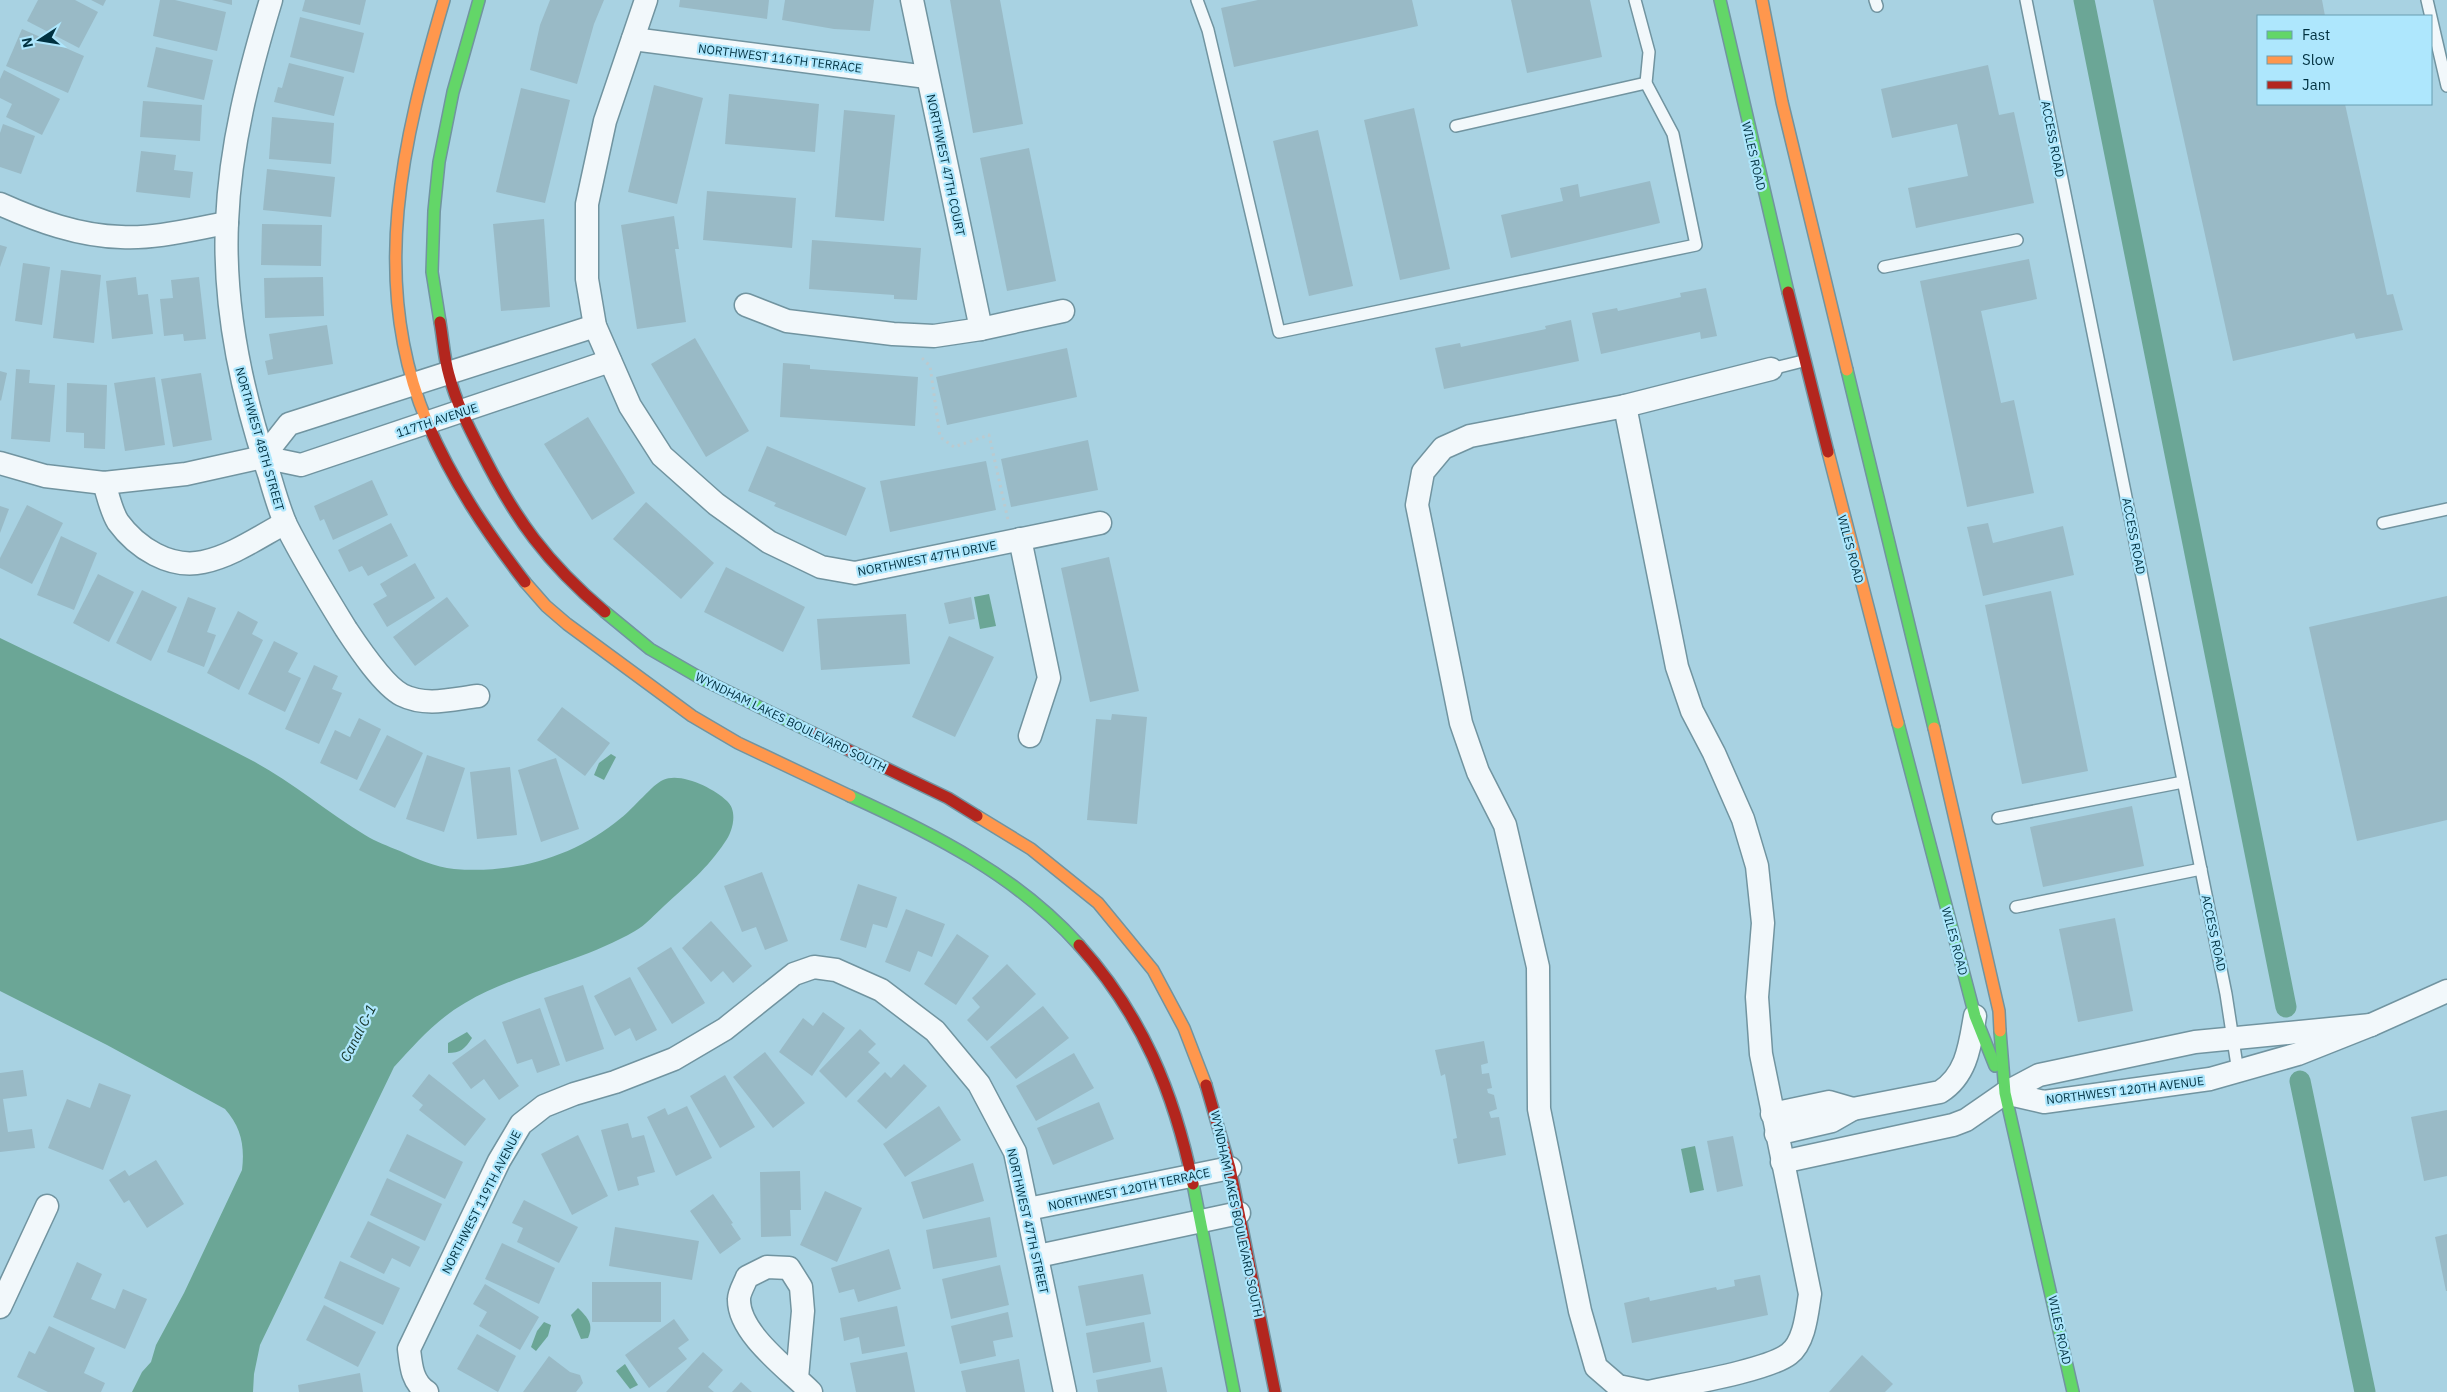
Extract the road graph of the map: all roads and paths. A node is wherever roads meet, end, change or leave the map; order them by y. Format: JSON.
{"nodes":[{"id":1,"x":271,"y":0,"type":"edge"},
{"id":2,"x":444,"y":0,"type":"edge"},
{"id":3,"x":479,"y":0,"type":"edge"},
{"id":4,"x":646,"y":0,"type":"edge"},
{"id":5,"x":912,"y":0,"type":"edge"},
{"id":6,"x":1197,"y":0,"type":"edge"},
{"id":7,"x":1635,"y":0,"type":"edge"},
{"id":8,"x":1720,"y":0,"type":"edge"},
{"id":9,"x":1762,"y":0,"type":"edge"},
{"id":10,"x":2026,"y":0,"type":"edge"},
{"id":11,"x":2427,"y":0,"type":"edge"},
{"id":12,"x":2430,"y":15,"type":"edge"},
{"id":13,"x":2432,"y":22,"type":"edge"},
{"id":14,"x":633,"y":39,"type":"junction"},
{"id":15,"x":927,"y":77,"type":"junction"},
{"id":16,"x":1646,"y":83,"type":"junction"},
{"id":17,"x":2447,"y":86,"type":"edge"},
{"id":18,"x":1456,"y":126,"type":"dead end"},
{"id":19,"x":0,"y":204,"type":"edge"},
{"id":20,"x":227,"y":223,"type":"junction"},
{"id":21,"x":2018,"y":240,"type":"dead end"},
{"id":22,"x":1884,"y":268,"type":"dead end"},
{"id":23,"x":746,"y":305,"type":"dead end"},
{"id":24,"x":1064,"y":311,"type":"dead end"},
{"id":25,"x":595,"y":326,"type":"junction"},
{"id":26,"x":981,"y":329,"type":"junction"},
{"id":27,"x":922,"y":358,"type":"dead end"},
{"id":28,"x":610,"y":361,"type":"junction"},
{"id":29,"x":1803,"y":361,"type":"junction"},
{"id":30,"x":1770,"y":369,"type":"joint"},
{"id":31,"x":448,"y":373,"type":"junction"},
{"id":32,"x":413,"y":385,"type":"junction"},
{"id":33,"x":1625,"y":406,"type":"junction"},
{"id":34,"x":461,"y":412,"type":"junction"},
{"id":35,"x":426,"y":424,"type":"junction"},
{"id":36,"x":263,"y":457,"type":"junction"},
{"id":37,"x":0,"y":463,"type":"edge"},
{"id":38,"x":104,"y":483,"type":"junction"},
{"id":39,"x":2447,"y":509,"type":"edge"},
{"id":40,"x":285,"y":523,"type":"junction"},
{"id":41,"x":1100,"y":523,"type":"dead end"},
{"id":42,"x":2383,"y":523,"type":"dead end"},
{"id":43,"x":1015,"y":534,"type":"junction"},
{"id":44,"x":478,"y":696,"type":"dead end"},
{"id":45,"x":1030,"y":736,"type":"dead end"},
{"id":46,"x":2183,"y":782,"type":"junction"},
{"id":47,"x":1998,"y":818,"type":"dead end"},
{"id":48,"x":2201,"y":869,"type":"junction"},
{"id":49,"x":2016,"y":907,"type":"dead end"},
{"id":50,"x":814,"y":967,"type":"joint"},
{"id":51,"x":2447,"y":991,"type":"edge"},
{"id":52,"x":1975,"y":1016,"type":"junction"},
{"id":53,"x":2371,"y":1026,"type":"junction"},
{"id":54,"x":2232,"y":1038,"type":"junction"},
{"id":55,"x":2238,"y":1072,"type":"junction"},
{"id":56,"x":2005,"y":1092,"type":"junction"},
{"id":57,"x":1853,"y":1109,"type":"junction"},
{"id":58,"x":1774,"y":1124,"type":"junction"},
{"id":59,"x":1820,"y":1124,"type":"junction"},
{"id":60,"x":1827,"y":1153,"type":"junction"},
{"id":61,"x":1782,"y":1162,"type":"junction"},
{"id":62,"x":1230,"y":1168,"type":"junction"},
{"id":63,"x":1191,"y":1176,"type":"junction"},
{"id":64,"x":47,"y":1206,"type":"dead end"},
{"id":65,"x":1028,"y":1210,"type":"junction"},
{"id":66,"x":1239,"y":1213,"type":"junction"},
{"id":67,"x":1201,"y":1221,"type":"junction"},
{"id":68,"x":1038,"y":1256,"type":"junction"},
{"id":69,"x":0,"y":1307,"type":"edge"},
{"id":70,"x":804,"y":1385,"type":"edge"},
{"id":71,"x":427,"y":1392,"type":"edge"},
{"id":72,"x":1065,"y":1392,"type":"edge"},
{"id":73,"x":1234,"y":1392,"type":"edge"},
{"id":74,"x":1275,"y":1392,"type":"edge"},
{"id":75,"x":1648,"y":1392,"type":"edge"},
{"id":76,"x":2073,"y":1392,"type":"edge"}],
"edges":[{"from":1,"to":20,"type":"street","name":"NORTHWEST 48TH STREET"},
{"from":2,"to":32,"type":"street"},
{"from":3,"to":31,"type":"street","name":"WYNDHAM LAKES BOULEVARD SOUTH"},
{"from":4,"to":14,"type":"street","name":"NORTHWEST 47TH DRIVE"},
{"from":5,"to":15,"type":"street","name":"NORTHWEST 47TH COURT"},
{"from":6,"to":16,"type":"lane"},
{"from":7,"to":16,"type":"lane"},
{"from":8,"to":29,"type":"street","name":"WILES ROAD"},
{"from":9,"to":56,"type":"street","name":"WILES ROAD"},
{"from":10,"to":46,"type":"lane","name":"ACCESS ROAD"},
{"from":11,"to":12,"type":"lane"},
{"from":13,"to":17,"type":"lane"},
{"from":14,"to":15,"type":"street","name":"NORTHWEST 116TH TERRACE"},
{"from":14,"to":25,"type":"street","name":"NORTHWEST 47TH DRIVE"},
{"from":15,"to":26,"type":"street","name":"NORTHWEST 47TH COURT"},
{"from":16,"to":18,"type":"lane"},
{"from":19,"to":20,"type":"street"},
{"from":20,"to":36,"type":"street","name":"NORTHWEST 48TH STREET"},
{"from":21,"to":22,"type":"lane"},
{"from":23,"to":26,"type":"street"},
{"from":24,"to":26,"type":"street"},
{"from":25,"to":28,"type":"street","name":"NORTHWEST 47TH DRIVE"},
{"from":25,"to":31,"type":"street"},
{"from":27,"to":43,"type":"path"},
{"from":28,"to":34,"type":"street","name":"117TH AVENUE"},
{"from":28,"to":43,"type":"street","name":"NORTHWEST 47TH DRIVE"},
{"from":29,"to":30,"type":"lane"},
{"from":29,"to":52,"type":"street","name":"WILES ROAD"},
{"from":30,"to":33,"type":"street"},
{"from":31,"to":32,"type":"street"},
{"from":31,"to":34,"type":"street","name":"WYNDHAM LAKES BOULEVARD SOUTH"},
{"from":32,"to":35,"type":"street"},
{"from":32,"to":36,"type":"street"},
{"from":33,"to":58,"type":"street"},
{"from":33,"to":75,"type":"street"},
{"from":34,"to":35,"type":"street","name":"117TH AVENUE"},
{"from":34,"to":62,"type":"street","name":"WYNDHAM LAKES BOULEVARD SOUTH"},
{"from":35,"to":36,"type":"street","name":"117TH AVENUE"},
{"from":35,"to":63,"type":"street"},
{"from":36,"to":38,"type":"street","name":"117TH AVENUE"},
{"from":36,"to":40,"type":"street","name":"NORTHWEST 48TH STREET"},
{"from":37,"to":38,"type":"street","name":"117TH AVENUE"},
{"from":38,"to":40,"type":"street","name":"NORTHWEST 48TH STREET"},
{"from":39,"to":42,"type":"lane"},
{"from":40,"to":44,"type":"street","name":"NORTHWEST 48TH STREET"},
{"from":41,"to":43,"type":"street","name":"NORTHWEST 47TH DRIVE"},
{"from":43,"to":45,"type":"street"},
{"from":46,"to":47,"type":"lane"},
{"from":46,"to":48,"type":"lane","name":"ACCESS ROAD"},
{"from":48,"to":49,"type":"lane"},
{"from":48,"to":54,"type":"lane","name":"ACCESS ROAD"},
{"from":50,"to":65,"type":"street","name":"NORTHWEST 47TH STREET"},
{"from":50,"to":71,"type":"street","name":"NORTHWEST 119TH AVENUE"},
{"from":51,"to":53,"type":"street","name":"NORTHWEST 120TH AVENUE"},
{"from":52,"to":56,"type":"street","name":"WILES ROAD"},
{"from":52,"to":57,"type":"street"},
{"from":53,"to":54,"type":"street","name":"NORTHWEST 120TH AVENUE"},
{"from":53,"to":55,"type":"street","name":"NORTHWEST 120TH AVENUE"},
{"from":54,"to":55,"type":"lane","name":"ACCESS ROAD"},
{"from":54,"to":56,"type":"street","name":"NORTHWEST 120TH AVENUE"},
{"from":55,"to":56,"type":"street","name":"NORTHWEST 120TH AVENUE"},
{"from":56,"to":60,"type":"street"},
{"from":56,"to":76,"type":"street","name":"WILES ROAD"},
{"from":57,"to":58,"type":"street"},
{"from":57,"to":59,"type":"street"},
{"from":58,"to":59,"type":"street"},
{"from":58,"to":61,"type":"street"},
{"from":59,"to":60,"type":"street"},
{"from":60,"to":61,"type":"street"},
{"from":61,"to":75,"type":"street"},
{"from":62,"to":63,"type":"street","name":"NORTHWEST 120TH TERRACE"},
{"from":62,"to":66,"type":"street","name":"WYNDHAM LAKES BOULEVARD SOUTH"},
{"from":63,"to":65,"type":"street","name":"NORTHWEST 120TH TERRACE"},
{"from":63,"to":67,"type":"street"},
{"from":64,"to":69,"type":"street"},
{"from":65,"to":68,"type":"street","name":"NORTHWEST 47TH STREET"},
{"from":66,"to":67,"type":"street"},
{"from":66,"to":74,"type":"street","name":"WYNDHAM LAKES BOULEVARD SOUTH"},
{"from":67,"to":68,"type":"street"},
{"from":67,"to":73,"type":"street"},
{"from":68,"to":72,"type":"street","name":"NORTHWEST 47TH STREET"},
{"from":70,"to":70,"type":"street"}]}
